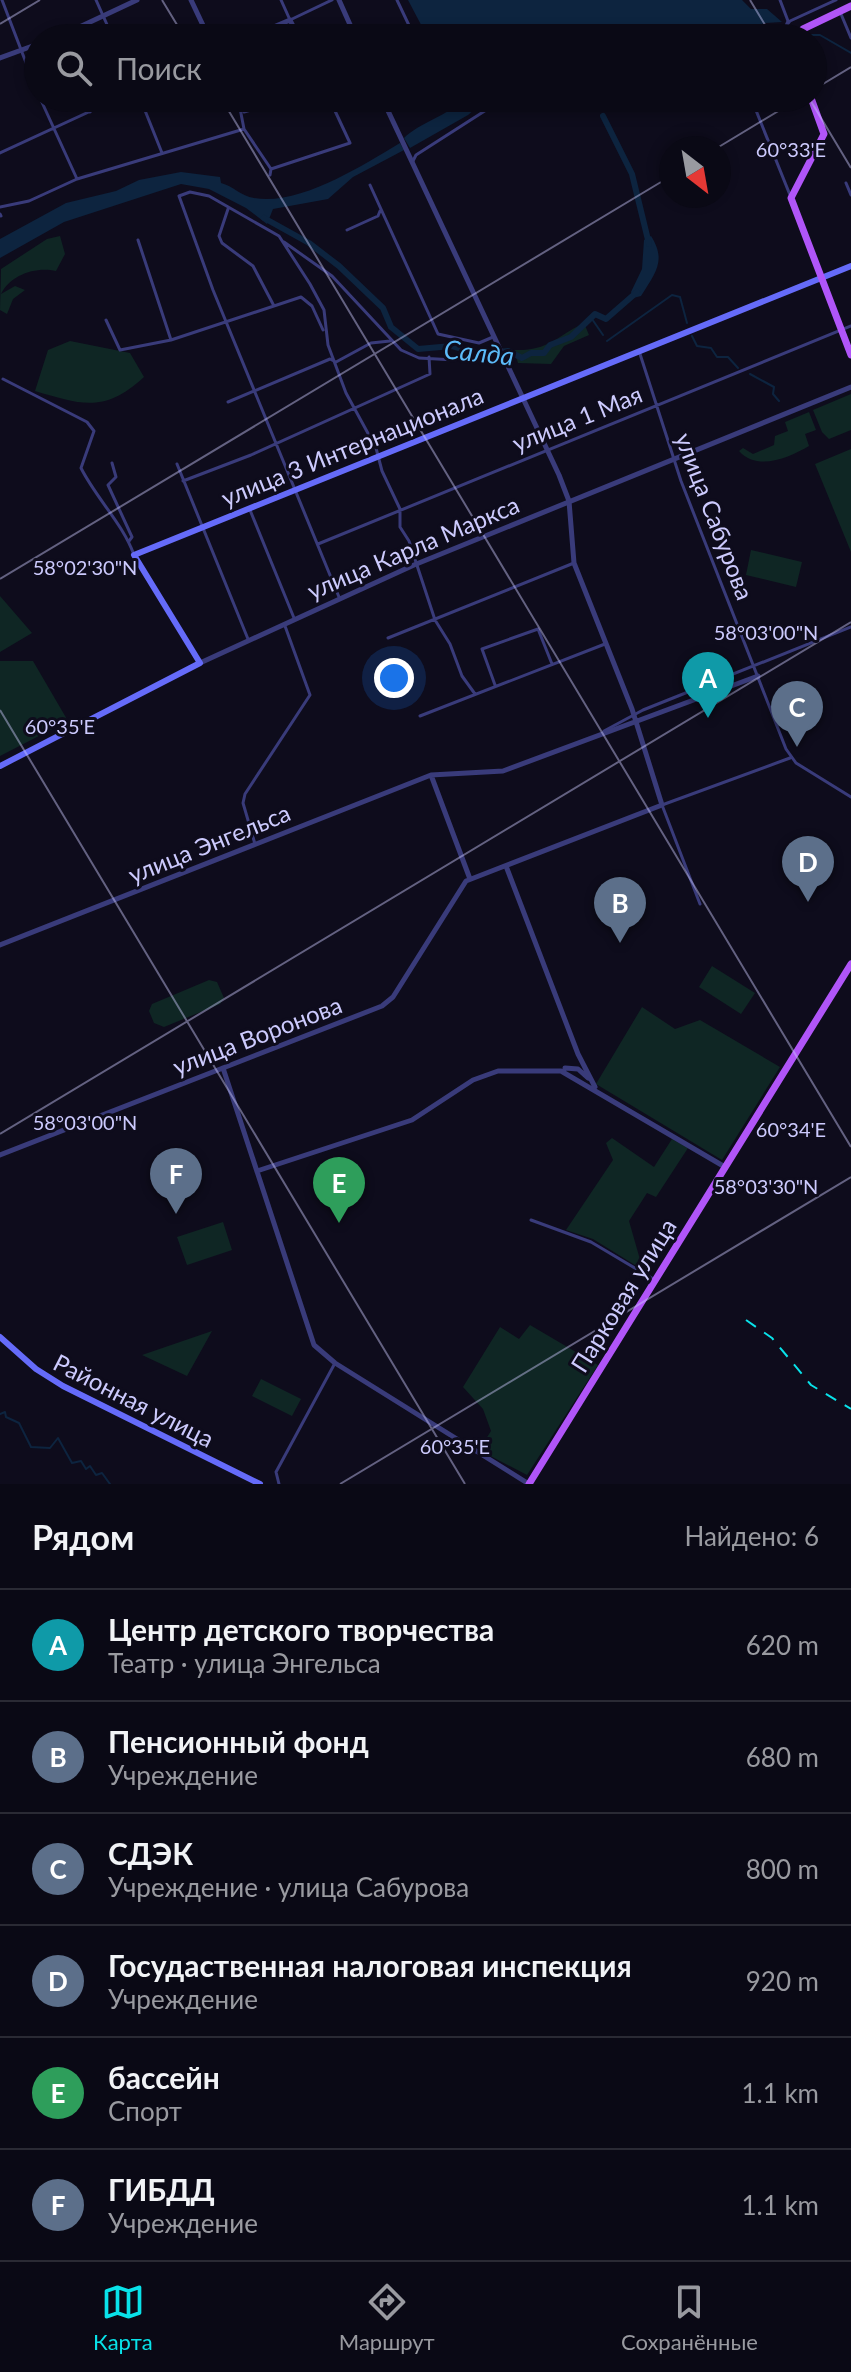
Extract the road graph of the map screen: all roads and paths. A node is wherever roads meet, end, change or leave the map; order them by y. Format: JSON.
{"nodes":[{"id":1,"x":2,"y":0,"type":"edge"},
{"id":2,"x":96,"y":0,"type":"edge"},
{"id":3,"x":137,"y":0,"type":"edge"},
{"id":4,"x":191,"y":0,"type":"edge"},
{"id":5,"x":281,"y":0,"type":"edge"},
{"id":6,"x":332,"y":0,"type":"edge"},
{"id":7,"x":339,"y":0,"type":"edge"},
{"id":8,"x":397,"y":0,"type":"edge"},
{"id":9,"x":780,"y":0,"type":"edge"},
{"id":10,"x":837,"y":4,"type":"edge"},
{"id":11,"x":851,"y":6,"type":"edge"},
{"id":12,"x":103,"y":17,"type":"junction"},
{"id":13,"x":290,"y":20,"type":"junction"},
{"id":14,"x":87,"y":24,"type":"edge"},
{"id":15,"x":106,"y":24,"type":"edge"},
{"id":16,"x":202,"y":24,"type":"edge"},
{"id":17,"x":281,"y":24,"type":"edge"},
{"id":18,"x":292,"y":24,"type":"edge"},
{"id":19,"x":350,"y":24,"type":"edge"},
{"id":20,"x":408,"y":24,"type":"edge"},
{"id":21,"x":786,"y":24,"type":"edge"},
{"id":22,"x":788,"y":24,"type":"edge"},
{"id":23,"x":810,"y":24,"type":"edge"},
{"id":24,"x":851,"y":38,"type":"edge"},
{"id":25,"x":24,"y":49,"type":"edge"},
{"id":26,"x":20,"y":51,"type":"junction"},
{"id":27,"x":0,"y":58,"type":"edge"},
{"id":28,"x":24,"y":60,"type":"edge"},
{"id":29,"x":46,"y":112,"type":"edge"},
{"id":30,"x":90,"y":112,"type":"edge"},
{"id":31,"x":146,"y":112,"type":"edge"},
{"id":32,"x":244,"y":112,"type":"edge"},
{"id":33,"x":336,"y":112,"type":"edge"},
{"id":34,"x":389,"y":112,"type":"edge"},
{"id":35,"x":483,"y":112,"type":"edge"},
{"id":36,"x":757,"y":112,"type":"edge"},
{"id":37,"x":816,"y":112,"type":"edge"},
{"id":38,"x":52,"y":127,"type":"junction"},
{"id":39,"x":244,"y":129,"type":"junction"},
{"id":40,"x":0,"y":153,"type":"edge"},
{"id":41,"x":162,"y":153,"type":"junction"},
{"id":42,"x":413,"y":161,"type":"junction"},
{"id":43,"x":271,"y":169,"type":"junction"},
{"id":44,"x":270,"y":175,"type":"dead end"},
{"id":45,"x":77,"y":179,"type":"junction"},
{"id":46,"x":846,"y":183,"type":"dead end"},
{"id":47,"x":370,"y":185,"type":"dead end"},
{"id":48,"x":851,"y":195,"type":"edge"},
{"id":49,"x":791,"y":198,"type":"junction"},
{"id":50,"x":0,"y":207,"type":"edge"},
{"id":51,"x":228,"y":208,"type":"junction"},
{"id":52,"x":380,"y":211,"type":"junction"},
{"id":53,"x":347,"y":230,"type":"dead end"},
{"id":54,"x":138,"y":240,"type":"dead end"},
{"id":55,"x":281,"y":240,"type":"junction"},
{"id":56,"x":851,"y":266,"type":"edge"},
{"id":57,"x":821,"y":278,"type":"junction"},
{"id":58,"x":274,"y":306,"type":"junction"},
{"id":59,"x":106,"y":320,"type":"dead end"},
{"id":60,"x":226,"y":323,"type":"junction"},
{"id":61,"x":851,"y":326,"type":"edge"},
{"id":62,"x":841,"y":330,"type":"junction"},
{"id":63,"x":325,"y":333,"type":"junction"},
{"id":64,"x":493,"y":337,"type":"junction"},
{"id":65,"x":171,"y":340,"type":"junction"},
{"id":66,"x":390,"y":341,"type":"junction"},
{"id":67,"x":639,"y":350,"type":"junction"},
{"id":68,"x":851,"y":355,"type":"edge"},
{"id":69,"x":429,"y":357,"type":"junction"},
{"id":70,"x":455,"y":360,"type":"dead end"},
{"id":71,"x":336,"y":362,"type":"junction"},
{"id":72,"x":3,"y":379,"type":"dead end"},
{"id":73,"x":851,"y":387,"type":"edge"},
{"id":74,"x":254,"y":391,"type":"junction"},
{"id":75,"x":524,"y":397,"type":"junction"},
{"id":76,"x":228,"y":402,"type":"dead end"},
{"id":77,"x":656,"y":406,"type":"junction"},
{"id":78,"x":355,"y":410,"type":"junction"},
{"id":79,"x":274,"y":444,"type":"junction"},
{"id":80,"x":547,"y":449,"type":"junction"},
{"id":81,"x":377,"y":456,"type":"junction"},
{"id":82,"x":673,"y":461,"type":"junction"},
{"id":83,"x":112,"y":463,"type":"dead end"},
{"id":84,"x":177,"y":464,"type":"dead end"},
{"id":85,"x":183,"y":481,"type":"junction"},
{"id":86,"x":294,"y":490,"type":"junction"},
{"id":87,"x":569,"y":501,"type":"junction"},
{"id":88,"x":249,"y":507,"type":"junction"},
{"id":89,"x":400,"y":509,"type":"junction"},
{"id":90,"x":202,"y":526,"type":"junction"},
{"id":91,"x":129,"y":541,"type":"junction"},
{"id":92,"x":317,"y":544,"type":"junction"},
{"id":93,"x":134,"y":555,"type":"junction"},
{"id":94,"x":574,"y":563,"type":"junction"},
{"id":95,"x":414,"y":565,"type":"junction"},
{"id":96,"x":339,"y":597,"type":"junction"},
{"id":97,"x":294,"y":618,"type":"junction"},
{"id":98,"x":435,"y":620,"type":"junction"},
{"id":99,"x":283,"y":623,"type":"junction"},
{"id":100,"x":851,"y":627,"type":"edge"},
{"id":101,"x":388,"y":638,"type":"dead end"},
{"id":102,"x":248,"y":639,"type":"junction"},
{"id":103,"x":605,"y":644,"type":"junction"},
{"id":104,"x":200,"y":663,"type":"junction"},
{"id":105,"x":552,"y":664,"type":"junction"},
{"id":106,"x":754,"y":667,"type":"junction"},
{"id":107,"x":758,"y":676,"type":"junction"},
{"id":108,"x":495,"y":687,"type":"junction"},
{"id":109,"x":475,"y":694,"type":"junction"},
{"id":110,"x":633,"y":714,"type":"junction"},
{"id":111,"x":420,"y":716,"type":"dead end"},
{"id":112,"x":636,"y":723,"type":"junction"},
{"id":113,"x":603,"y":732,"type":"junction"},
{"id":114,"x":790,"y":758,"type":"junction"},
{"id":115,"x":0,"y":766,"type":"edge"},
{"id":116,"x":431,"y":775,"type":"junction"},
{"id":117,"x":851,"y":797,"type":"edge"},
{"id":118,"x":662,"y":805,"type":"junction"},
{"id":119,"x":255,"y":844,"type":"junction"},
{"id":120,"x":506,"y":866,"type":"junction"},
{"id":121,"x":470,"y":879,"type":"junction"},
{"id":122,"x":700,"y":904,"type":"dead end"},
{"id":123,"x":0,"y":945,"type":"edge"},
{"id":124,"x":851,"y":964,"type":"edge"},
{"id":125,"x":579,"y":1058,"type":"junction"},
{"id":126,"x":223,"y":1068,"type":"junction"},
{"id":127,"x":574,"y":1068,"type":"junction"},
{"id":128,"x":563,"y":1070,"type":"junction"},
{"id":129,"x":582,"y":1071,"type":"junction"},
{"id":130,"x":573,"y":1076,"type":"junction"},
{"id":131,"x":588,"y":1082,"type":"junction"},
{"id":132,"x":0,"y":1155,"type":"edge"},
{"id":133,"x":725,"y":1167,"type":"junction"},
{"id":134,"x":257,"y":1171,"type":"junction"},
{"id":135,"x":531,"y":1220,"type":"dead end"},
{"id":136,"x":655,"y":1280,"type":"junction"},
{"id":137,"x":0,"y":1337,"type":"edge"},
{"id":138,"x":335,"y":1363,"type":"junction"},
{"id":139,"x":260,"y":1484,"type":"edge"},
{"id":140,"x":279,"y":1484,"type":"edge"},
{"id":141,"x":529,"y":1484,"type":"edge"}],
"edges":[{"from":1,"to":26,"type":"street"},
{"from":2,"to":12,"type":"street"},
{"from":3,"to":12,"type":"street"},
{"from":4,"to":16,"type":"street"},
{"from":5,"to":13,"type":"street"},
{"from":6,"to":13,"type":"street"},
{"from":7,"to":19,"type":"street"},
{"from":8,"to":20,"type":"street"},
{"from":9,"to":21,"type":"street"},
{"from":10,"to":11,"type":"main road"},
{"from":10,"to":22,"type":"street"},
{"from":10,"to":23,"type":"main road"},
{"from":10,"to":24,"type":"street"},
{"from":12,"to":14,"type":"street"},
{"from":12,"to":15,"type":"street"},
{"from":13,"to":17,"type":"street"},
{"from":13,"to":18,"type":"street"},
{"from":25,"to":26,"type":"street"},
{"from":26,"to":27,"type":"street"},
{"from":26,"to":28,"type":"street"},
{"from":29,"to":38,"type":"street"},
{"from":30,"to":38,"type":"street"},
{"from":31,"to":41,"type":"street"},
{"from":32,"to":39,"type":"street"},
{"from":33,"to":43,"type":"street"},
{"from":34,"to":42,"type":"street"},
{"from":35,"to":42,"type":"street"},
{"from":36,"to":49,"type":"street"},
{"from":37,"to":49,"type":"main road"},
{"from":38,"to":40,"type":"street"},
{"from":38,"to":45,"type":"street"},
{"from":39,"to":41,"type":"street"},
{"from":39,"to":43,"type":"street"},
{"from":41,"to":45,"type":"street"},
{"from":42,"to":64,"type":"street"},
{"from":43,"to":44,"type":"street"},
{"from":45,"to":50,"type":"street"},
{"from":46,"to":48,"type":"street"},
{"from":47,"to":52,"type":"street"},
{"from":49,"to":57,"type":"main road"},
{"from":51,"to":55,"type":"street"},
{"from":51,"to":58,"type":"street"},
{"from":51,"to":60,"type":"street"},
{"from":52,"to":53,"type":"street"},
{"from":52,"to":64,"type":"street"},
{"from":54,"to":65,"type":"street"},
{"from":55,"to":63,"type":"street"},
{"from":55,"to":66,"type":"street"},
{"from":56,"to":57,"type":"main road","name":"улица 3 Интернационала"},
{"from":57,"to":62,"type":"main road"},
{"from":57,"to":67,"type":"main road","name":"улица 3 Интернационала"},
{"from":58,"to":60,"type":"street"},
{"from":58,"to":63,"type":"street"},
{"from":59,"to":65,"type":"street"},
{"from":60,"to":65,"type":"street"},
{"from":60,"to":74,"type":"street"},
{"from":61,"to":62,"type":"street","name":"улица 1 Мая"},
{"from":62,"to":68,"type":"main road"},
{"from":62,"to":77,"type":"street","name":"улица 1 Мая"},
{"from":63,"to":71,"type":"street"},
{"from":64,"to":75,"type":"street"},
{"from":66,"to":69,"type":"street"},
{"from":66,"to":71,"type":"street"},
{"from":67,"to":75,"type":"main road","name":"улица 3 Интернационала"},
{"from":67,"to":77,"type":"street","name":"улица Сабурова"},
{"from":69,"to":70,"type":"street"},
{"from":69,"to":78,"type":"street"},
{"from":71,"to":74,"type":"street"},
{"from":71,"to":78,"type":"street"},
{"from":72,"to":91,"type":"street"},
{"from":73,"to":82,"type":"street","name":"улица Карла Маркса"},
{"from":74,"to":76,"type":"street"},
{"from":74,"to":79,"type":"street"},
{"from":75,"to":80,"type":"street"},
{"from":75,"to":81,"type":"main road","name":"улица 3 Интернационала"},
{"from":77,"to":80,"type":"street","name":"улица 1 Мая"},
{"from":77,"to":82,"type":"street","name":"улица Сабурова"},
{"from":78,"to":79,"type":"street"},
{"from":78,"to":81,"type":"street"},
{"from":79,"to":85,"type":"street"},
{"from":79,"to":86,"type":"street"},
{"from":80,"to":87,"type":"street"},
{"from":80,"to":89,"type":"street","name":"улица 1 Мая"},
{"from":81,"to":86,"type":"main road","name":"улица 3 Интернационала"},
{"from":81,"to":89,"type":"street"},
{"from":82,"to":87,"type":"street","name":"улица Карла Маркса"},
{"from":82,"to":106,"type":"street","name":"улица Сабурова"},
{"from":83,"to":91,"type":"street"},
{"from":84,"to":85,"type":"street"},
{"from":85,"to":90,"type":"street"},
{"from":86,"to":88,"type":"main road","name":"улица 3 Интернационала"},
{"from":86,"to":92,"type":"street"},
{"from":87,"to":94,"type":"street"},
{"from":87,"to":95,"type":"street","name":"улица Карла Маркса"},
{"from":88,"to":90,"type":"main road","name":"улица 3 Интернационала"},
{"from":88,"to":97,"type":"street"},
{"from":89,"to":92,"type":"street","name":"улица 1 Мая"},
{"from":89,"to":95,"type":"street"},
{"from":90,"to":93,"type":"main road","name":"улица 3 Интернационала"},
{"from":90,"to":102,"type":"street"},
{"from":91,"to":93,"type":"street"},
{"from":92,"to":96,"type":"street"},
{"from":93,"to":104,"type":"main road"},
{"from":94,"to":98,"type":"street"},
{"from":94,"to":103,"type":"street"},
{"from":95,"to":96,"type":"street","name":"улица Карла Маркса"},
{"from":95,"to":98,"type":"street"},
{"from":96,"to":97,"type":"street","name":"улица Карла Маркса"},
{"from":97,"to":99,"type":"street","name":"улица Карла Маркса"},
{"from":98,"to":101,"type":"street"},
{"from":98,"to":109,"type":"street"},
{"from":99,"to":102,"type":"street","name":"улица Карла Маркса"},
{"from":99,"to":119,"type":"street"},
{"from":100,"to":106,"type":"street","name":"улица Энгельса"},
{"from":102,"to":104,"type":"street","name":"улица Карла Маркса"},
{"from":103,"to":105,"type":"street"},
{"from":103,"to":110,"type":"street"},
{"from":104,"to":115,"type":"main road","name":"улица Карла Маркса"},
{"from":105,"to":108,"type":"street"},
{"from":105,"to":108,"type":"street"},
{"from":106,"to":107,"type":"street","name":"улица Сабурова"},
{"from":106,"to":110,"type":"street","name":"улица Энгельса"},
{"from":107,"to":112,"type":"street","name":"улица Энгельса"},
{"from":107,"to":114,"type":"street","name":"улица Сабурова"},
{"from":108,"to":109,"type":"street"},
{"from":109,"to":111,"type":"street"},
{"from":110,"to":112,"type":"street"},
{"from":110,"to":113,"type":"street","name":"улица Энгельса"},
{"from":112,"to":113,"type":"street","name":"улица Энгельса"},
{"from":112,"to":118,"type":"street"},
{"from":113,"to":116,"type":"street","name":"улица Энгельса"},
{"from":114,"to":117,"type":"street"},
{"from":114,"to":118,"type":"street"},
{"from":116,"to":119,"type":"street","name":"улица Энгельса"},
{"from":116,"to":121,"type":"street"},
{"from":118,"to":120,"type":"street"},
{"from":118,"to":122,"type":"street"},
{"from":119,"to":123,"type":"street","name":"улица Энгельса"},
{"from":120,"to":121,"type":"street"},
{"from":120,"to":125,"type":"street"},
{"from":121,"to":126,"type":"street","name":"улица Воронова"},
{"from":124,"to":133,"type":"main road","name":"Парковая улица"},
{"from":125,"to":127,"type":"street"},
{"from":125,"to":128,"type":"street"},
{"from":125,"to":129,"type":"street"},
{"from":125,"to":131,"type":"street"},
{"from":126,"to":132,"type":"street","name":"улица Воронова"},
{"from":126,"to":134,"type":"street"},
{"from":127,"to":128,"type":"street"},
{"from":127,"to":129,"type":"street"},
{"from":127,"to":130,"type":"street"},
{"from":128,"to":130,"type":"street"},
{"from":128,"to":134,"type":"street"},
{"from":129,"to":130,"type":"street"},
{"from":129,"to":131,"type":"street"},
{"from":130,"to":131,"type":"street"},
{"from":131,"to":133,"type":"street"},
{"from":133,"to":136,"type":"main road","name":"Парковая улица"},
{"from":134,"to":138,"type":"street"},
{"from":135,"to":136,"type":"street"},
{"from":136,"to":141,"type":"main road","name":"Парковая улица"},
{"from":137,"to":139,"type":"main road","name":"Районная улица"},
{"from":138,"to":140,"type":"street"},
{"from":138,"to":141,"type":"street"}]}
